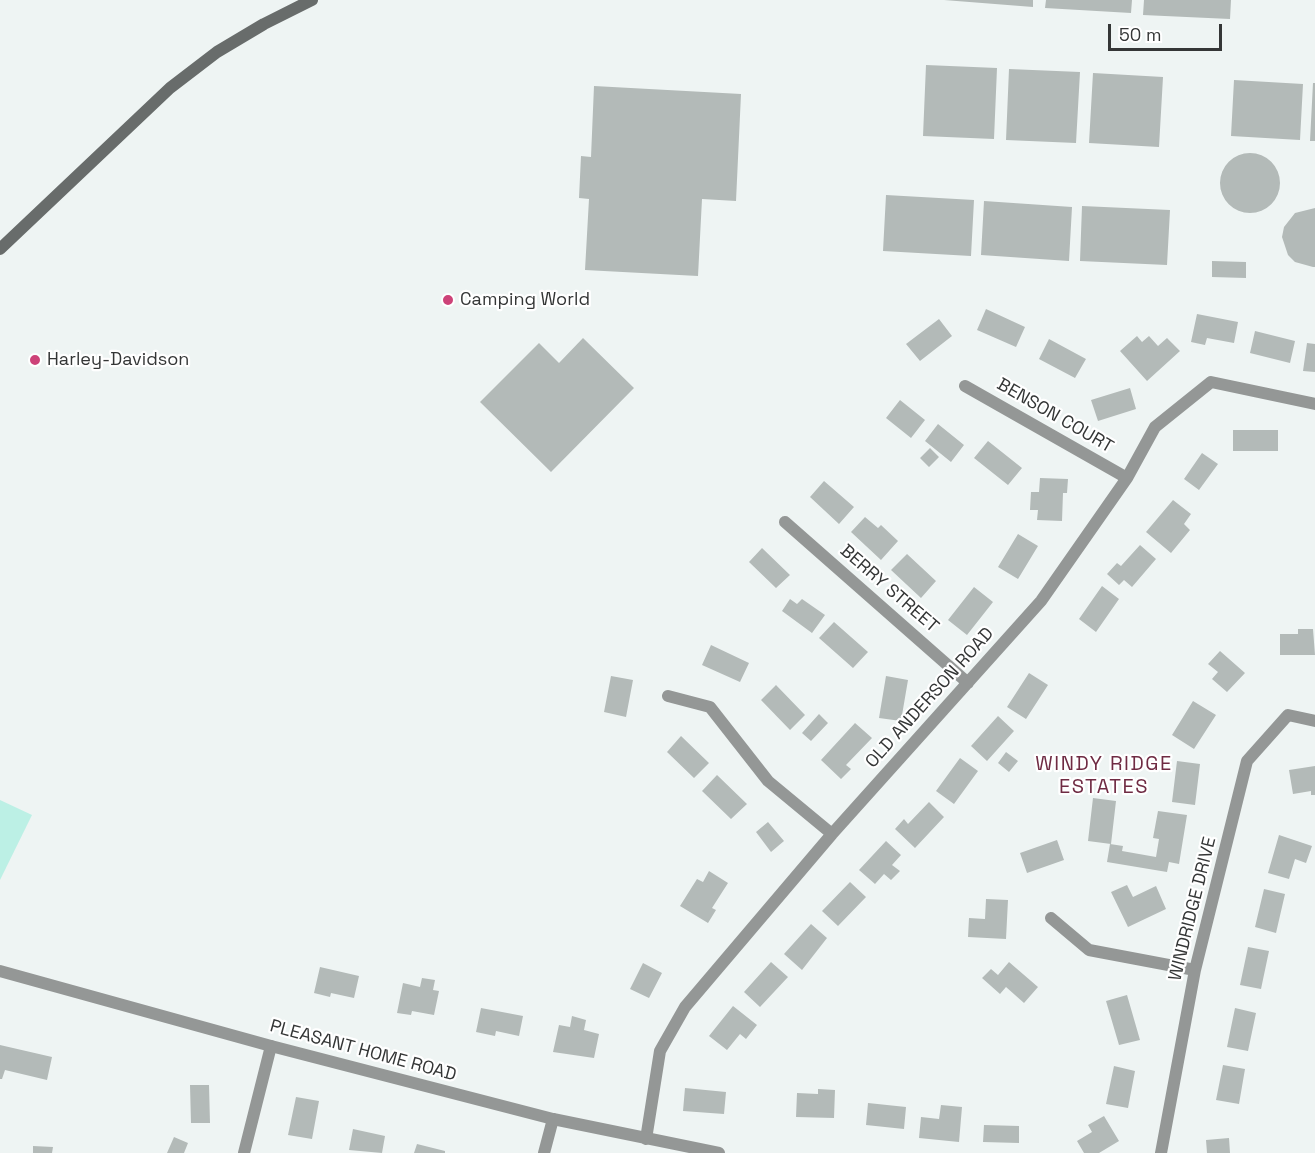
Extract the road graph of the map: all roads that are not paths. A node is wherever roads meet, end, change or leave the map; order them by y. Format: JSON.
{"nodes":[{"id":1,"x":312,"y":0,"type":"edge"},
{"id":2,"x":0,"y":249,"type":"edge"},
{"id":3,"x":965,"y":386,"type":"dead end"},
{"id":4,"x":1315,"y":404,"type":"edge"},
{"id":5,"x":1127,"y":478,"type":"junction"},
{"id":6,"x":785,"y":522,"type":"dead end"},
{"id":7,"x":968,"y":683,"type":"junction"},
{"id":8,"x":668,"y":696,"type":"dead end"},
{"id":9,"x":1315,"y":722,"type":"edge"},
{"id":10,"x":832,"y":834,"type":"junction"},
{"id":11,"x":1051,"y":918,"type":"dead end"},
{"id":12,"x":1195,"y":970,"type":"junction"},
{"id":13,"x":0,"y":971,"type":"edge"},
{"id":14,"x":271,"y":1046,"type":"junction"},
{"id":15,"x":553,"y":1119,"type":"junction"},
{"id":16,"x":646,"y":1139,"type":"junction"},
{"id":17,"x":244,"y":1153,"type":"edge"},
{"id":18,"x":544,"y":1153,"type":"edge"},
{"id":19,"x":719,"y":1153,"type":"edge"},
{"id":20,"x":1161,"y":1153,"type":"edge"}],
"edges":[{"from":1,"to":2,"type":"main road"},
{"from":3,"to":5,"type":"street","name":"BENSON COURT"},
{"from":4,"to":5,"type":"street","name":"OLD ANDERSON ROAD"},
{"from":5,"to":7,"type":"street","name":"OLD ANDERSON ROAD"},
{"from":6,"to":7,"type":"street","name":"BERRY STREET"},
{"from":7,"to":10,"type":"street","name":"OLD ANDERSON ROAD"},
{"from":8,"to":10,"type":"street"},
{"from":9,"to":12,"type":"street","name":"WINDRIDGE DRIVE"},
{"from":10,"to":16,"type":"street","name":"OLD ANDERSON ROAD"},
{"from":11,"to":12,"type":"street"},
{"from":12,"to":20,"type":"street","name":"WINDRIDGE DRIVE"},
{"from":13,"to":14,"type":"street","name":"PLEASANT HOME ROAD"},
{"from":14,"to":15,"type":"street","name":"PLEASANT HOME ROAD"},
{"from":14,"to":17,"type":"street"},
{"from":15,"to":16,"type":"street","name":"PLEASANT HOME ROAD"},
{"from":15,"to":18,"type":"street"},
{"from":16,"to":19,"type":"street","name":"PLEASANT HOME ROAD"}]}
